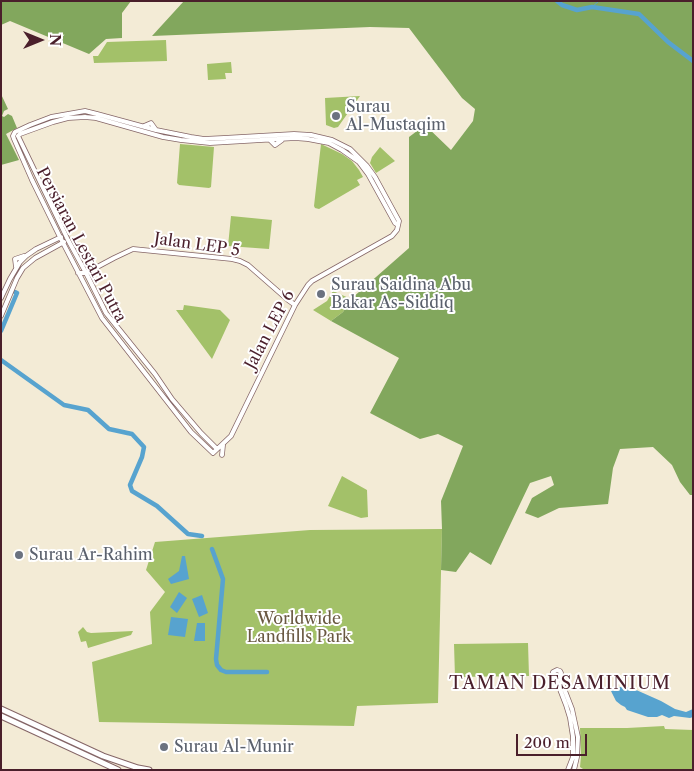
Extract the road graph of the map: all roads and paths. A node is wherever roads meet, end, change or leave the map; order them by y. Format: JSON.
{"nodes":[{"id":1,"x":25,"y":132,"type":"junction"},
{"id":2,"x":16,"y":135,"type":"junction"},
{"id":3,"x":20,"y":142,"type":"junction"},
{"id":4,"x":21,"y":157,"type":"junction"},
{"id":5,"x":28,"y":171,"type":"junction"},
{"id":6,"x":398,"y":225,"type":"junction"},
{"id":7,"x":54,"y":226,"type":"junction"},
{"id":8,"x":66,"y":235,"type":"junction"},
{"id":9,"x":60,"y":238,"type":"junction"},
{"id":10,"x":68,"y":240,"type":"junction"},
{"id":11,"x":52,"y":242,"type":"junction"},
{"id":12,"x":63,"y":243,"type":"junction"},
{"id":13,"x":55,"y":247,"type":"junction"},
{"id":14,"x":68,"y":252,"type":"junction"},
{"id":15,"x":78,"y":273,"type":"junction"},
{"id":16,"x":86,"y":273,"type":"junction"},
{"id":17,"x":1,"y":298,"type":"edge"},
{"id":18,"x":295,"y":305,"type":"junction"},
{"id":19,"x":1,"y":316,"type":"edge"},
{"id":20,"x":172,"y":399,"type":"junction"},
{"id":21,"x":168,"y":403,"type":"junction"},
{"id":22,"x":211,"y":443,"type":"junction"},
{"id":23,"x":224,"y":444,"type":"junction"},
{"id":24,"x":217,"y":449,"type":"junction"},
{"id":25,"x":213,"y":453,"type":"joint"},
{"id":26,"x":222,"y":455,"type":"dead end"},
{"id":27,"x":1,"y":709,"type":"edge"},
{"id":28,"x":1,"y":716,"type":"edge"},
{"id":29,"x":102,"y":759,"type":"junction"},
{"id":30,"x":118,"y":770,"type":"edge"},
{"id":31,"x":149,"y":770,"type":"edge"},
{"id":32,"x":568,"y":770,"type":"edge"},
{"id":33,"x":574,"y":770,"type":"edge"}],
"edges":[{"from":1,"to":2,"type":"street"},
{"from":1,"to":3,"type":"street"},
{"from":1,"to":6,"type":"street"},
{"from":2,"to":3,"type":"street","name":"Persiaran Lestari Putra"},
{"from":2,"to":4,"type":"street","name":"Persiaran Lestari Putra"},
{"from":2,"to":6,"type":"street"},
{"from":3,"to":8,"type":"street","name":"Persiaran Lestari Putra"},
{"from":4,"to":5,"type":"street","name":"Persiaran Lestari Putra"},
{"from":4,"to":5,"type":"street"},
{"from":5,"to":7,"type":"street","name":"Persiaran Lestari Putra"},
{"from":6,"to":18,"type":"street","name":"Jalan LEP 6"},
{"from":7,"to":9,"type":"street","name":"Persiaran Lestari Putra"},
{"from":7,"to":11,"type":"street"},
{"from":8,"to":9,"type":"street"},
{"from":8,"to":10,"type":"street","name":"Persiaran Lestari Putra"},
{"from":9,"to":11,"type":"street"},
{"from":9,"to":12,"type":"street","name":"Persiaran Lestari Putra"},
{"from":10,"to":12,"type":"street"},
{"from":10,"to":16,"type":"street","name":"Persiaran Lestari Putra"},
{"from":11,"to":17,"type":"street"},
{"from":12,"to":13,"type":"street"},
{"from":12,"to":14,"type":"street","name":"Persiaran Lestari Putra"},
{"from":13,"to":14,"type":"street"},
{"from":13,"to":19,"type":"street"},
{"from":14,"to":15,"type":"street","name":"Persiaran Lestari Putra"},
{"from":15,"to":16,"type":"street"},
{"from":15,"to":21,"type":"street","name":"Persiaran Lestari Putra"},
{"from":16,"to":18,"type":"street","name":"Jalan LEP 5"},
{"from":16,"to":20,"type":"street","name":"Persiaran Lestari Putra"},
{"from":18,"to":23,"type":"street","name":"Jalan LEP 6"},
{"from":20,"to":21,"type":"street"},
{"from":20,"to":22,"type":"street","name":"Persiaran Lestari Putra"},
{"from":21,"to":25,"type":"street","name":"Persiaran Lestari Putra"},
{"from":22,"to":23,"type":"street"},
{"from":22,"to":24,"type":"street","name":"Persiaran Lestari Putra"},
{"from":23,"to":24,"type":"street","name":"Jalan LEP 6"},
{"from":23,"to":26,"type":"street"},
{"from":24,"to":25,"type":"street","name":"Jalan LEP 6"},
{"from":27,"to":29,"type":"main road"},
{"from":28,"to":29,"type":"main road"},
{"from":29,"to":30,"type":"main road"},
{"from":29,"to":31,"type":"main road"},
{"from":32,"to":33,"type":"street"}]}
